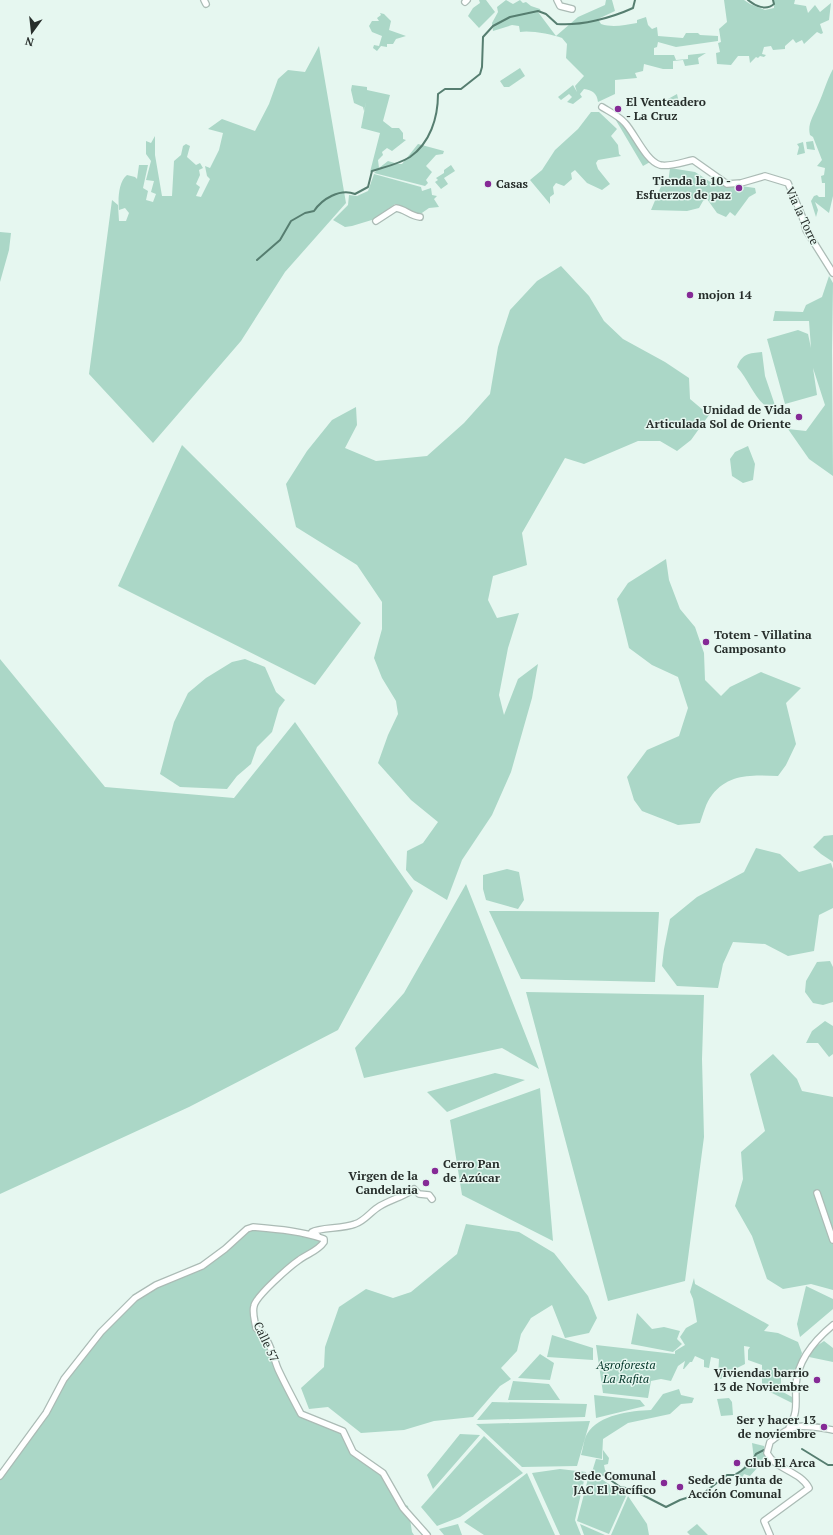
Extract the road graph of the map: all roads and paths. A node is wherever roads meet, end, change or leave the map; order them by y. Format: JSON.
{"nodes":[{"id":1,"x":557,"y":0,"type":"edge"},
{"id":2,"x":572,"y":10,"type":"dead end"},
{"id":3,"x":602,"y":107,"type":"dead end"},
{"id":4,"x":420,"y":217,"type":"dead end"},
{"id":5,"x":376,"y":221,"type":"dead end"},
{"id":6,"x":833,"y":273,"type":"edge"},
{"id":7,"x":817,"y":1193,"type":"dead end"},
{"id":8,"x":432,"y":1199,"type":"dead end"},
{"id":9,"x":318,"y":1236,"type":"junction"},
{"id":10,"x":833,"y":1240,"type":"edge"},
{"id":11,"x":833,"y":1325,"type":"edge"},
{"id":12,"x":788,"y":1429,"type":"junction"},
{"id":13,"x":833,"y":1430,"type":"edge"},
{"id":14,"x":0,"y":1476,"type":"edge"},
{"id":15,"x":427,"y":1535,"type":"edge"},
{"id":16,"x":770,"y":1535,"type":"edge"}],
"edges":[{"from":1,"to":2,"type":"street"},
{"from":3,"to":6,"type":"street","name":"Via la Torre"},
{"from":4,"to":5,"type":"street"},
{"from":7,"to":10,"type":"street"},
{"from":8,"to":9,"type":"street"},
{"from":9,"to":14,"type":"street"},
{"from":9,"to":15,"type":"street","name":"Calle 57"},
{"from":11,"to":12,"type":"street"},
{"from":12,"to":13,"type":"street"},
{"from":12,"to":16,"type":"street"}]}
